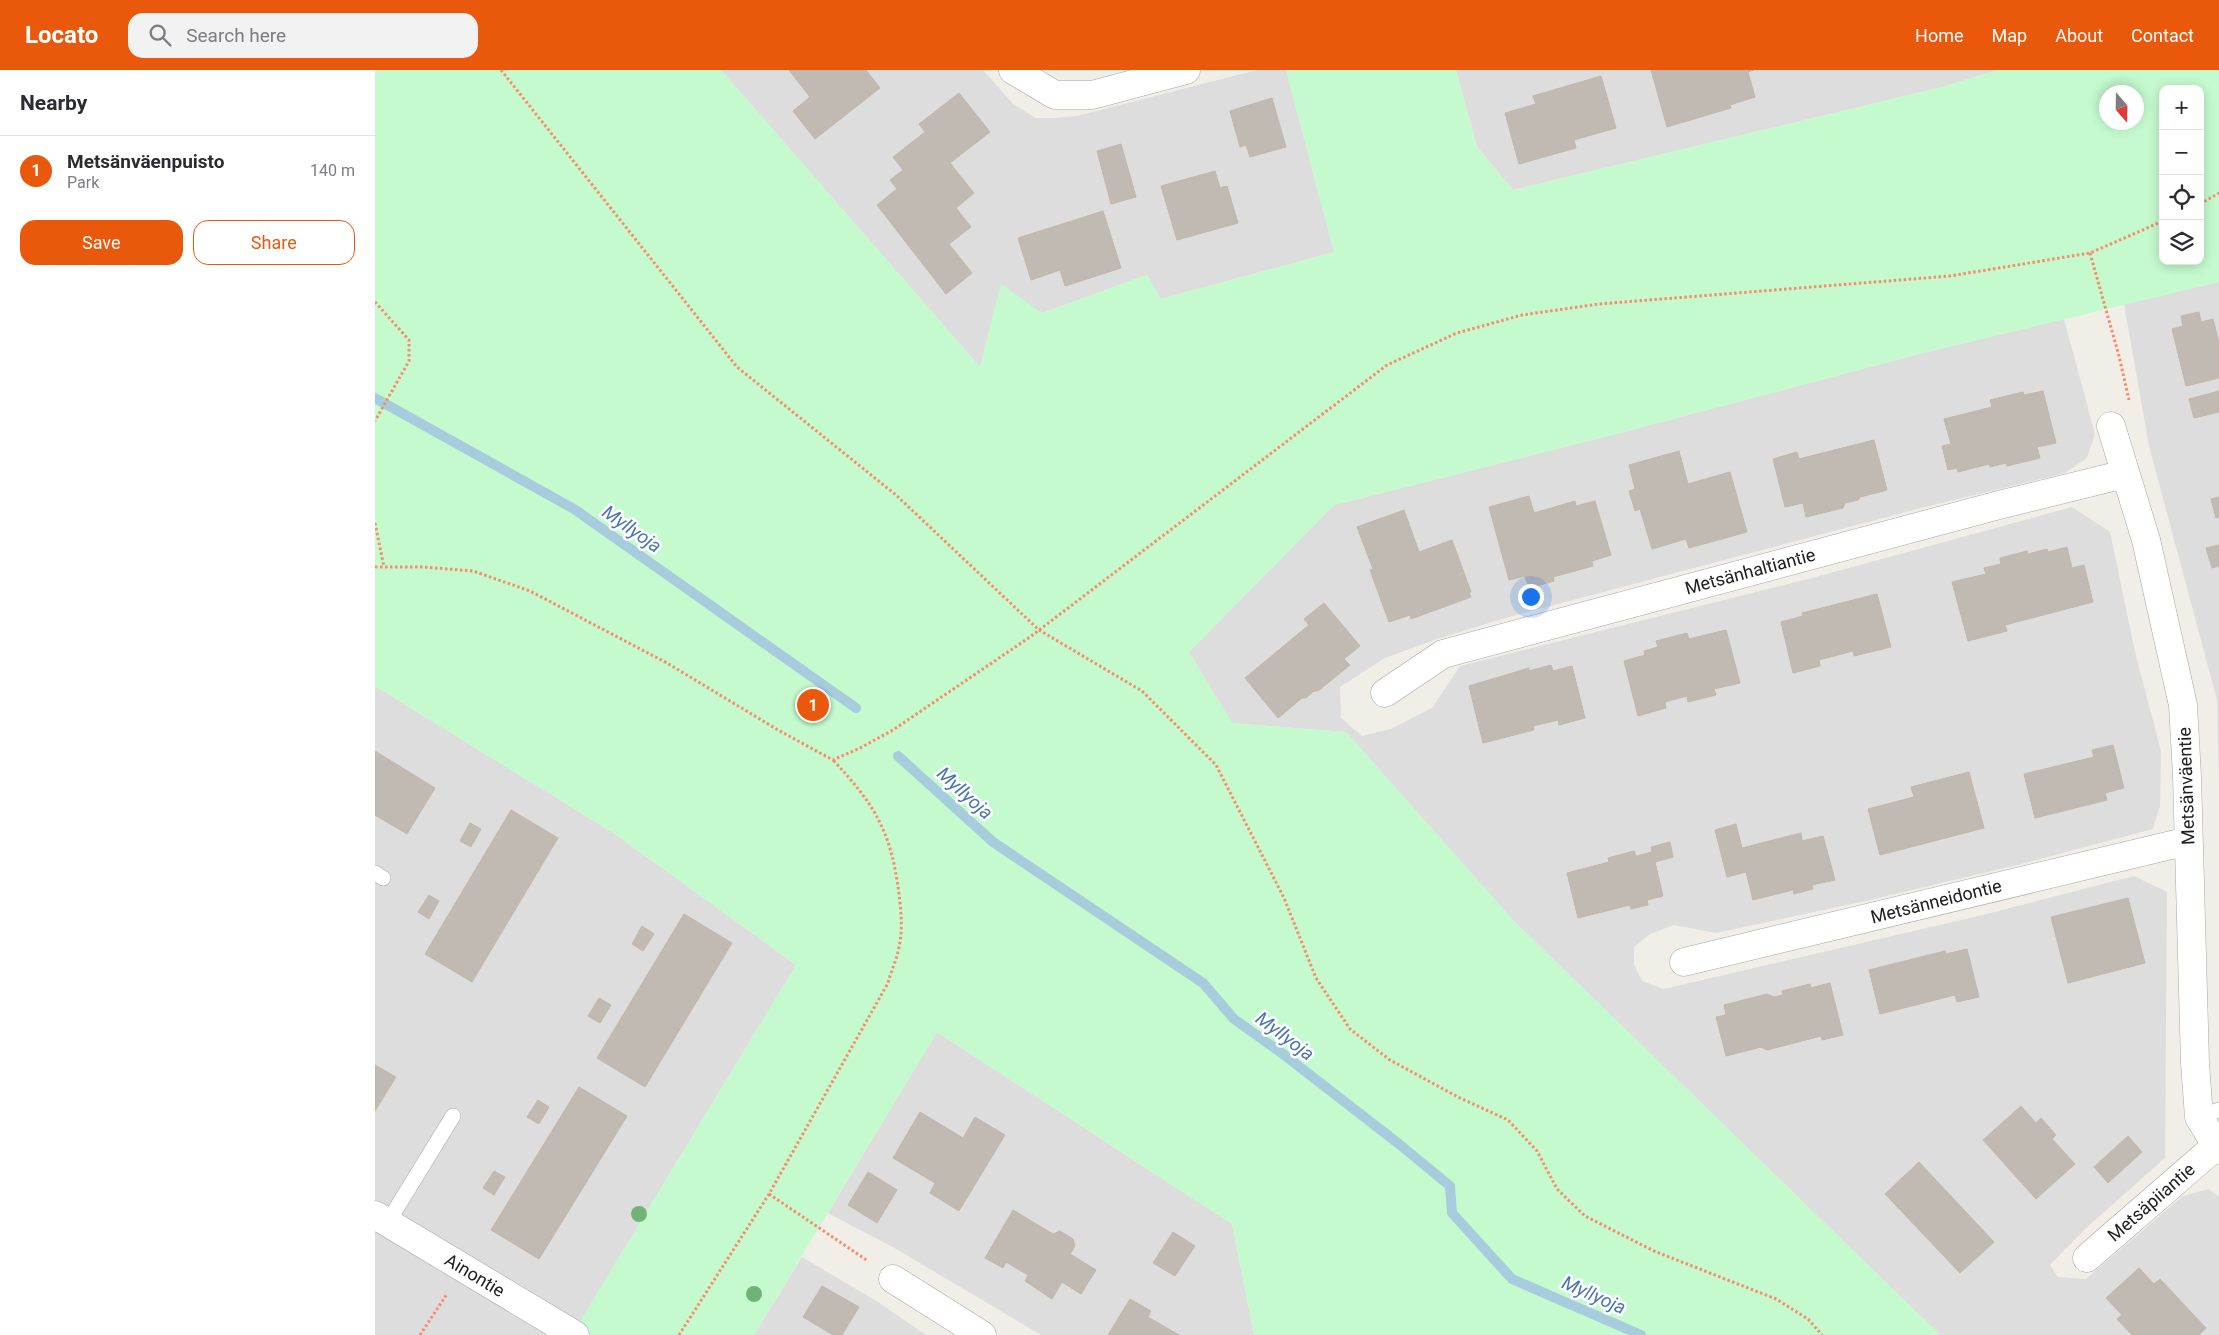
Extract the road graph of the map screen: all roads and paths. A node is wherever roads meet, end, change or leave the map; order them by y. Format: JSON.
{"nodes":[{"id":1,"x":501,"y":70,"type":"edge"},
{"id":2,"x":1013,"y":70,"type":"edge"},
{"id":3,"x":1186,"y":70,"type":"edge"},
{"id":4,"x":2219,"y":193,"type":"edge"},
{"id":5,"x":2204,"y":202,"type":"edge"},
{"id":6,"x":2159,"y":223,"type":"edge"},
{"id":7,"x":375,"y":302,"type":"edge"},
{"id":8,"x":375,"y":421,"type":"edge"},
{"id":9,"x":2111,"y":426,"type":"dead end"},
{"id":10,"x":2125,"y":474,"type":"junction"},
{"id":11,"x":375,"y":523,"type":"edge"},
{"id":12,"x":375,"y":567,"type":"edge"},
{"id":13,"x":384,"y":567,"type":"junction"},
{"id":14,"x":1039,"y":630,"type":"junction"},
{"id":15,"x":1385,"y":693,"type":"dead end"},
{"id":16,"x":833,"y":760,"type":"junction"},
{"id":17,"x":2188,"y":840,"type":"junction"},
{"id":18,"x":1684,"y":962,"type":"dead end"},
{"id":19,"x":2209,"y":1113,"type":"edge"},
{"id":20,"x":453,"y":1116,"type":"dead end"},
{"id":21,"x":2217,"y":1148,"type":"edge"},
{"id":22,"x":769,"y":1194,"type":"junction"},
{"id":23,"x":382,"y":1218,"type":"edge"},
{"id":24,"x":2087,"y":1258,"type":"dead end"},
{"id":25,"x":465,"y":1269,"type":"junction"},
{"id":26,"x":893,"y":1279,"type":"joint"},
{"id":27,"x":421,"y":1335,"type":"edge"},
{"id":28,"x":575,"y":1335,"type":"edge"},
{"id":29,"x":679,"y":1335,"type":"edge"},
{"id":30,"x":982,"y":1335,"type":"edge"},
{"id":31,"x":1822,"y":1335,"type":"edge"}],
"edges":[{"from":1,"to":14,"type":"path"},
{"from":2,"to":3,"type":"street"},
{"from":4,"to":5,"type":"path"},
{"from":6,"to":14,"type":"path"},
{"from":7,"to":8,"type":"path"},
{"from":9,"to":10,"type":"street","name":"Metsänväentie"},
{"from":10,"to":15,"type":"street","name":"Metsänhaltiantie"},
{"from":10,"to":17,"type":"street","name":"Metsänväentie"},
{"from":11,"to":13,"type":"path"},
{"from":12,"to":13,"type":"path"},
{"from":13,"to":16,"type":"path"},
{"from":14,"to":16,"type":"path"},
{"from":14,"to":31,"type":"path"},
{"from":16,"to":22,"type":"path"},
{"from":17,"to":18,"type":"street","name":"Metsänneidontie"},
{"from":17,"to":19,"type":"street","name":"Metsänväentie"},
{"from":19,"to":21,"type":"street","name":"Metsänväentie"},
{"from":20,"to":23,"type":"lane"},
{"from":21,"to":24,"type":"street","name":"Metsäpiiantie"},
{"from":22,"to":26,"type":"path"},
{"from":22,"to":29,"type":"path"},
{"from":23,"to":25,"type":"street","name":"Ainontie"},
{"from":25,"to":27,"type":"path"},
{"from":25,"to":28,"type":"street","name":"Ainontie"},
{"from":26,"to":30,"type":"street"}]}
